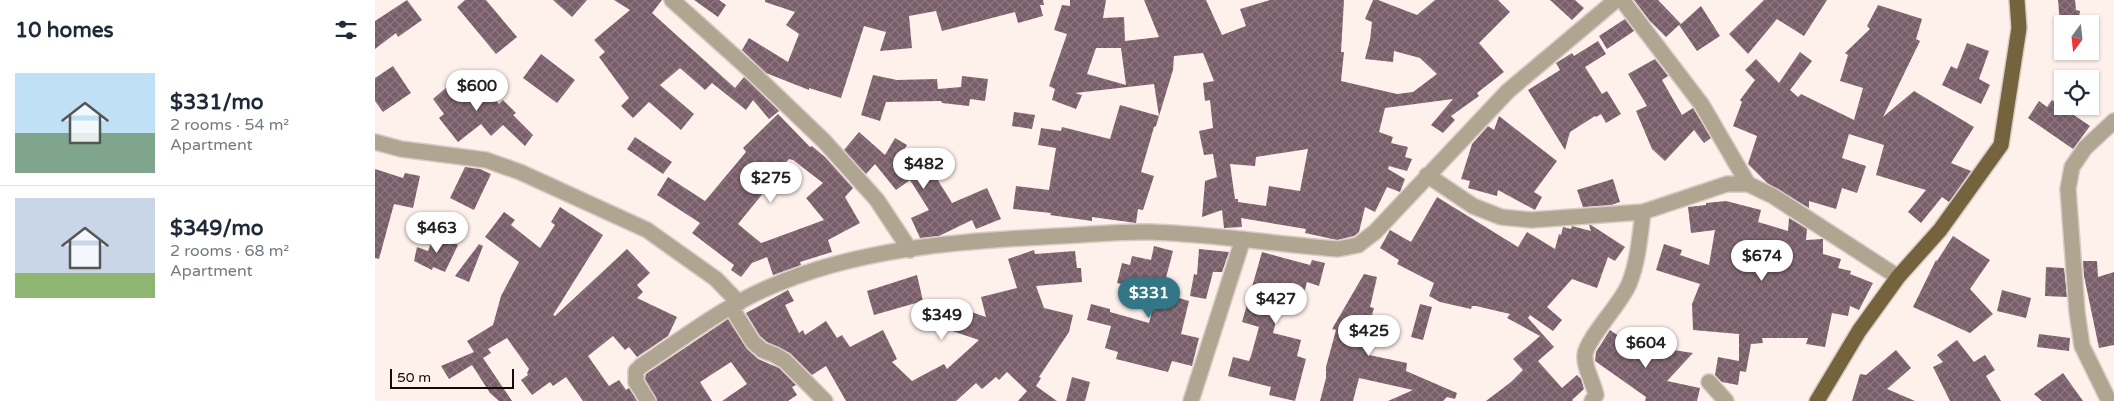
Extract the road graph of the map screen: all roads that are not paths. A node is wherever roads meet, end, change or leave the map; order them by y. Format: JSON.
{"nodes":[{"id":1,"x":672,"y":0,"type":"edge"},
{"id":2,"x":1616,"y":0,"type":"edge"},
{"id":3,"x":1622,"y":0,"type":"edge"},
{"id":4,"x":2017,"y":0,"type":"edge"},
{"id":5,"x":2114,"y":121,"type":"edge"},
{"id":6,"x":375,"y":142,"type":"edge"},
{"id":7,"x":1427,"y":175,"type":"junction"},
{"id":8,"x":1748,"y":184,"type":"junction"},
{"id":9,"x":1643,"y":212,"type":"junction"},
{"id":10,"x":1243,"y":239,"type":"junction"},
{"id":11,"x":910,"y":250,"type":"junction"},
{"id":12,"x":1898,"y":277,"type":"junction"},
{"id":13,"x":735,"y":305,"type":"junction"},
{"id":14,"x":1709,"y":382,"type":"dead end"},
{"id":15,"x":648,"y":401,"type":"edge"},
{"id":16,"x":825,"y":401,"type":"edge"},
{"id":17,"x":1191,"y":401,"type":"edge"},
{"id":18,"x":1592,"y":401,"type":"edge"},
{"id":19,"x":1726,"y":401,"type":"edge"},
{"id":20,"x":1817,"y":401,"type":"edge"},
{"id":21,"x":2109,"y":401,"type":"edge"}],
"edges":[{"from":1,"to":11,"type":"street"},
{"from":2,"to":7,"type":"street"},
{"from":3,"to":8,"type":"street"},
{"from":4,"to":12,"type":"main road"},
{"from":5,"to":21,"type":"street"},
{"from":6,"to":13,"type":"street"},
{"from":7,"to":9,"type":"street"},
{"from":7,"to":10,"type":"street"},
{"from":8,"to":9,"type":"street"},
{"from":8,"to":12,"type":"street"},
{"from":9,"to":18,"type":"street"},
{"from":10,"to":11,"type":"street"},
{"from":10,"to":17,"type":"street"},
{"from":11,"to":13,"type":"street"},
{"from":12,"to":20,"type":"main road"},
{"from":13,"to":15,"type":"street"},
{"from":13,"to":16,"type":"street"},
{"from":14,"to":19,"type":"street"}]}
